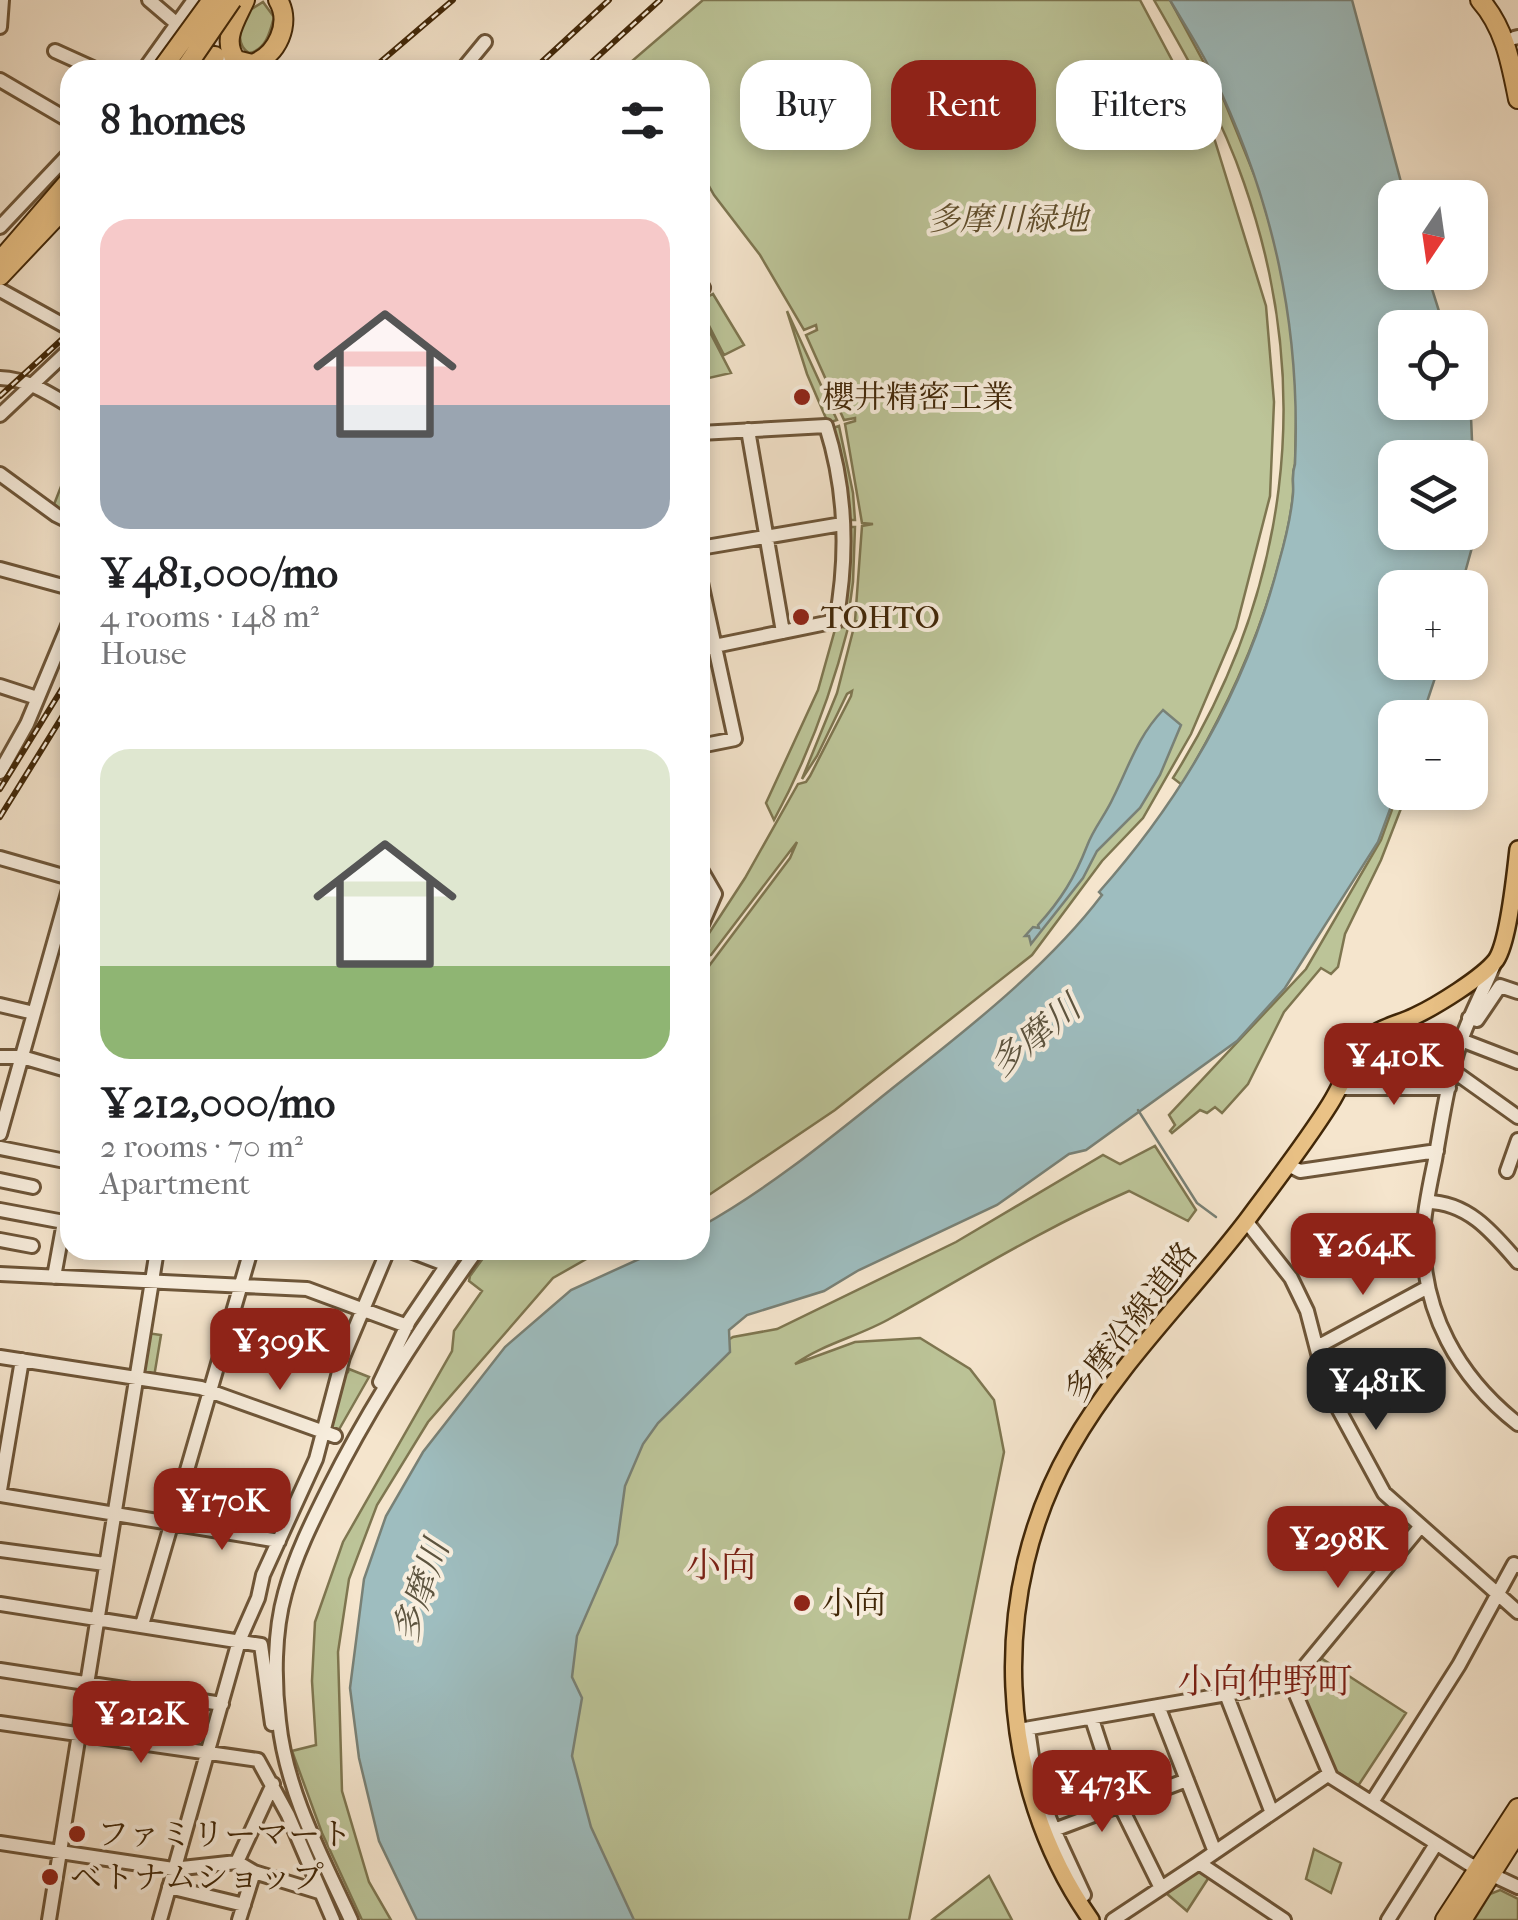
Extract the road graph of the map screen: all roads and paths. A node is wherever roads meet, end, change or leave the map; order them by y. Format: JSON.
{"nodes":[{"id":1,"x":2,"y":0,"type":"edge"},
{"id":2,"x":149,"y":0,"type":"edge"},
{"id":3,"x":194,"y":0,"type":"edge"},
{"id":4,"x":212,"y":0,"type":"edge"},
{"id":5,"x":232,"y":0,"type":"edge"},
{"id":6,"x":245,"y":0,"type":"edge"},
{"id":7,"x":278,"y":0,"type":"edge"},
{"id":8,"x":1480,"y":0,"type":"edge"},
{"id":9,"x":1492,"y":0,"type":"edge"},
{"id":10,"x":179,"y":24,"type":"junction"},
{"id":11,"x":0,"y":27,"type":"edge"},
{"id":12,"x":485,"y":42,"type":"dead end"},
{"id":13,"x":1517,"y":43,"type":"edge"},
{"id":14,"x":55,"y":52,"type":"dead end"},
{"id":15,"x":74,"y":60,"type":"edge"},
{"id":16,"x":152,"y":60,"type":"edge"},
{"id":17,"x":168,"y":60,"type":"edge"},
{"id":18,"x":191,"y":60,"type":"edge"},
{"id":19,"x":207,"y":60,"type":"edge"},
{"id":20,"x":236,"y":60,"type":"edge"},
{"id":21,"x":262,"y":60,"type":"edge"},
{"id":22,"x":470,"y":60,"type":"edge"},
{"id":23,"x":0,"y":80,"type":"edge"},
{"id":24,"x":1518,"y":99,"type":"edge"},
{"id":25,"x":60,"y":115,"type":"edge"},
{"id":26,"x":60,"y":164,"type":"edge"},
{"id":27,"x":36,"y":189,"type":"junction"},
{"id":28,"x":60,"y":192,"type":"edge"},
{"id":29,"x":60,"y":198,"type":"edge"},
{"id":30,"x":60,"y":201,"type":"edge"},
{"id":31,"x":0,"y":227,"type":"edge"},
{"id":32,"x":60,"y":229,"type":"edge"},
{"id":33,"x":0,"y":261,"type":"edge"},
{"id":34,"x":0,"y":278,"type":"edge"},
{"id":35,"x":0,"y":290,"type":"edge"},
{"id":36,"x":60,"y":324,"type":"edge"},
{"id":37,"x":60,"y":358,"type":"edge"},
{"id":38,"x":0,"y":378,"type":"edge"},
{"id":39,"x":31,"y":384,"type":"junction"},
{"id":40,"x":60,"y":400,"type":"edge"},
{"id":41,"x":0,"y":414,"type":"edge"},
{"id":42,"x":748,"y":430,"type":"junction"},
{"id":43,"x":710,"y":432,"type":"edge"},
{"id":44,"x":0,"y":474,"type":"edge"},
{"id":45,"x":60,"y":517,"type":"edge"},
{"id":46,"x":842,"y":524,"type":"junction"},
{"id":47,"x":767,"y":536,"type":"junction"},
{"id":48,"x":710,"y":546,"type":"edge"},
{"id":49,"x":0,"y":569,"type":"edge"},
{"id":50,"x":60,"y":585,"type":"edge"},
{"id":51,"x":784,"y":632,"type":"junction"},
{"id":52,"x":60,"y":644,"type":"edge"},
{"id":53,"x":710,"y":647,"type":"edge"},
{"id":54,"x":710,"y":658,"type":"edge"},
{"id":55,"x":0,"y":686,"type":"edge"},
{"id":56,"x":36,"y":698,"type":"junction"},
{"id":57,"x":710,"y":744,"type":"edge"},
{"id":58,"x":0,"y":772,"type":"edge"},
{"id":59,"x":1518,"y":849,"type":"edge"},
{"id":60,"x":0,"y":858,"type":"edge"},
{"id":61,"x":60,"y":875,"type":"edge"},
{"id":62,"x":710,"y":885,"type":"edge"},
{"id":63,"x":712,"y":888,"type":"junction"},
{"id":64,"x":710,"y":892,"type":"edge"},
{"id":65,"x":1514,"y":907,"type":"edge"},
{"id":66,"x":710,"y":908,"type":"edge"},
{"id":67,"x":60,"y":921,"type":"edge"},
{"id":68,"x":1496,"y":959,"type":"junction"},
{"id":69,"x":1518,"y":992,"type":"edge"},
{"id":70,"x":1447,"y":996,"type":"junction"},
{"id":71,"x":0,"y":1005,"type":"edge"},
{"id":72,"x":34,"y":1013,"type":"junction"},
{"id":73,"x":1470,"y":1016,"type":"junction"},
{"id":74,"x":1461,"y":1040,"type":"junction"},
{"id":75,"x":0,"y":1057,"type":"edge"},
{"id":76,"x":22,"y":1057,"type":"junction"},
{"id":77,"x":1518,"y":1062,"type":"edge"},
{"id":78,"x":60,"y":1068,"type":"edge"},
{"id":79,"x":1452,"y":1070,"type":"junction"},
{"id":80,"x":1339,"y":1088,"type":"junction"},
{"id":81,"x":1448,"y":1088,"type":"junction"},
{"id":82,"x":1518,"y":1118,"type":"edge"},
{"id":83,"x":0,"y":1134,"type":"edge"},
{"id":84,"x":1518,"y":1140,"type":"edge"},
{"id":85,"x":0,"y":1148,"type":"edge"},
{"id":86,"x":1436,"y":1151,"type":"junction"},
{"id":87,"x":60,"y":1160,"type":"edge"},
{"id":88,"x":1288,"y":1165,"type":"junction"},
{"id":89,"x":1506,"y":1172,"type":"dead end"},
{"id":90,"x":0,"y":1180,"type":"edge"},
{"id":91,"x":34,"y":1187,"type":"dead end"},
{"id":92,"x":1427,"y":1202,"type":"junction"},
{"id":93,"x":0,"y":1210,"type":"edge"},
{"id":94,"x":1246,"y":1220,"type":"junction"},
{"id":95,"x":60,"y":1221,"type":"edge"},
{"id":96,"x":0,"y":1240,"type":"edge"},
{"id":97,"x":60,"y":1244,"type":"edge"},
{"id":98,"x":32,"y":1246,"type":"dead end"},
{"id":99,"x":154,"y":1260,"type":"edge"},
{"id":100,"x":249,"y":1260,"type":"edge"},
{"id":101,"x":384,"y":1260,"type":"edge"},
{"id":102,"x":435,"y":1260,"type":"edge"},
{"id":103,"x":449,"y":1260,"type":"edge"},
{"id":104,"x":470,"y":1260,"type":"edge"},
{"id":105,"x":1518,"y":1262,"type":"edge"},
{"id":106,"x":446,"y":1264,"type":"junction"},
{"id":107,"x":0,"y":1274,"type":"edge"},
{"id":108,"x":54,"y":1277,"type":"junction"},
{"id":109,"x":151,"y":1283,"type":"junction"},
{"id":110,"x":241,"y":1286,"type":"junction"},
{"id":111,"x":450,"y":1287,"type":"junction"},
{"id":112,"x":1428,"y":1287,"type":"junction"},
{"id":113,"x":362,"y":1309,"type":"junction"},
{"id":114,"x":407,"y":1326,"type":"junction"},
{"id":115,"x":1317,"y":1346,"type":"junction"},
{"id":116,"x":0,"y":1357,"type":"edge"},
{"id":117,"x":22,"y":1360,"type":"junction"},
{"id":118,"x":135,"y":1377,"type":"junction"},
{"id":119,"x":210,"y":1391,"type":"junction"},
{"id":120,"x":382,"y":1393,"type":"junction"},
{"id":121,"x":1518,"y":1424,"type":"edge"},
{"id":122,"x":329,"y":1434,"type":"junction"},
{"id":123,"x":0,"y":1493,"type":"edge"},
{"id":124,"x":112,"y":1513,"type":"junction"},
{"id":125,"x":172,"y":1524,"type":"junction"},
{"id":126,"x":1420,"y":1526,"type":"junction"},
{"id":127,"x":279,"y":1541,"type":"junction"},
{"id":128,"x":0,"y":1550,"type":"edge"},
{"id":129,"x":105,"y":1564,"type":"junction"},
{"id":130,"x":1518,"y":1566,"type":"edge"},
{"id":131,"x":1498,"y":1594,"type":"junction"},
{"id":132,"x":0,"y":1604,"type":"edge"},
{"id":133,"x":1518,"y":1612,"type":"edge"},
{"id":134,"x":97,"y":1619,"type":"junction"},
{"id":135,"x":142,"y":1625,"type":"junction"},
{"id":136,"x":239,"y":1641,"type":"junction"},
{"id":137,"x":0,"y":1670,"type":"edge"},
{"id":138,"x":1291,"y":1683,"type":"junction"},
{"id":139,"x":87,"y":1684,"type":"junction"},
{"id":140,"x":1226,"y":1694,"type":"junction"},
{"id":141,"x":222,"y":1704,"type":"junction"},
{"id":142,"x":1158,"y":1706,"type":"junction"},
{"id":143,"x":1092,"y":1719,"type":"junction"},
{"id":144,"x":0,"y":1723,"type":"edge"},
{"id":145,"x":1023,"y":1730,"type":"junction"},
{"id":146,"x":281,"y":1732,"type":"junction"},
{"id":147,"x":80,"y":1735,"type":"junction"},
{"id":148,"x":208,"y":1754,"type":"junction"},
{"id":149,"x":1329,"y":1774,"type":"junction"},
{"id":150,"x":1187,"y":1780,"type":"junction"},
{"id":151,"x":273,"y":1784,"type":"junction"},
{"id":152,"x":1372,"y":1802,"type":"junction"},
{"id":153,"x":1120,"y":1805,"type":"junction"},
{"id":154,"x":1518,"y":1808,"type":"edge"},
{"id":155,"x":1272,"y":1813,"type":"junction"},
{"id":156,"x":1054,"y":1830,"type":"junction"},
{"id":157,"x":1518,"y":1831,"type":"edge"},
{"id":158,"x":0,"y":1843,"type":"edge"},
{"id":159,"x":1436,"y":1844,"type":"junction"},
{"id":160,"x":63,"y":1851,"type":"junction"},
{"id":161,"x":1215,"y":1852,"type":"junction"},
{"id":162,"x":237,"y":1862,"type":"junction"},
{"id":163,"x":1199,"y":1863,"type":"junction"},
{"id":164,"x":174,"y":1869,"type":"junction"},
{"id":165,"x":254,"y":1872,"type":"junction"},
{"id":166,"x":1481,"y":1872,"type":"junction"},
{"id":167,"x":168,"y":1887,"type":"junction"},
{"id":168,"x":1161,"y":1888,"type":"junction"},
{"id":169,"x":1518,"y":1890,"type":"edge"},
{"id":170,"x":319,"y":1892,"type":"junction"},
{"id":171,"x":244,"y":1904,"type":"junction"},
{"id":172,"x":164,"y":1918,"type":"edge"},
{"id":173,"x":331,"y":1919,"type":"edge"},
{"id":174,"x":350,"y":1919,"type":"edge"},
{"id":175,"x":49,"y":1920,"type":"edge"},
{"id":176,"x":239,"y":1920,"type":"edge"},
{"id":177,"x":1093,"y":1920,"type":"edge"},
{"id":178,"x":1113,"y":1920,"type":"edge"},
{"id":179,"x":1284,"y":1920,"type":"edge"},
{"id":180,"x":1388,"y":1920,"type":"edge"},
{"id":181,"x":1445,"y":1920,"type":"edge"},
{"id":182,"x":1462,"y":1920,"type":"edge"}],
"edges":[{"from":1,"to":11,"type":"street"},
{"from":2,"to":10,"type":"street"},
{"from":3,"to":10,"type":"street"},
{"from":4,"to":17,"type":"highway","bridge":true},
{"from":5,"to":18,"type":"highway","bridge":true},
{"from":6,"to":20,"type":"highway"},
{"from":7,"to":21,"type":"highway"},
{"from":8,"to":24,"type":"highway"},
{"from":9,"to":13,"type":"highway"},
{"from":10,"to":16,"type":"street"},
{"from":10,"to":19,"type":"street"},
{"from":12,"to":22,"type":"street"},
{"from":14,"to":15,"type":"street"},
{"from":23,"to":25,"type":"street"},
{"from":26,"to":27,"type":"street"},
{"from":27,"to":28,"type":"street"},
{"from":27,"to":31,"type":"street"},
{"from":29,"to":33,"type":"highway"},
{"from":30,"to":34,"type":"highway"},
{"from":32,"to":34,"type":"highway"},
{"from":35,"to":36,"type":"street"},
{"from":37,"to":39,"type":"street"},
{"from":38,"to":39,"type":"street"},
{"from":39,"to":40,"type":"street"},
{"from":39,"to":41,"type":"street"},
{"from":42,"to":43,"type":"street"},
{"from":42,"to":46,"type":"street"},
{"from":42,"to":47,"type":"street"},
{"from":44,"to":45,"type":"street"},
{"from":46,"to":47,"type":"street"},
{"from":46,"to":51,"type":"street"},
{"from":47,"to":48,"type":"street"},
{"from":47,"to":51,"type":"street"},
{"from":49,"to":50,"type":"street"},
{"from":51,"to":53,"type":"street"},
{"from":52,"to":56,"type":"street"},
{"from":54,"to":57,"type":"street"},
{"from":55,"to":56,"type":"street"},
{"from":56,"to":58,"type":"street"},
{"from":59,"to":65,"type":"main road"},
{"from":60,"to":61,"type":"street"},
{"from":62,"to":63,"type":"street"},
{"from":63,"to":64,"type":"street"},
{"from":63,"to":66,"type":"street"},
{"from":65,"to":68,"type":"main road"},
{"from":67,"to":72,"type":"street"},
{"from":68,"to":70,"type":"main road","name":"多摩沿線道路"},
{"from":68,"to":73,"type":"street"},
{"from":69,"to":73,"type":"street"},
{"from":70,"to":73,"type":"street"},
{"from":70,"to":80,"type":"main road","name":"多摩沿線道路"},
{"from":71,"to":72,"type":"street"},
{"from":72,"to":76,"type":"street"},
{"from":73,"to":74,"type":"street"},
{"from":74,"to":77,"type":"street"},
{"from":74,"to":79,"type":"street"},
{"from":75,"to":76,"type":"street"},
{"from":76,"to":78,"type":"street"},
{"from":76,"to":83,"type":"street"},
{"from":79,"to":81,"type":"street"},
{"from":79,"to":82,"type":"street"},
{"from":80,"to":81,"type":"street"},
{"from":80,"to":88,"type":"main road","name":"多摩沿線道路"},
{"from":81,"to":86,"type":"street"},
{"from":84,"to":89,"type":"street"},
{"from":85,"to":87,"type":"street"},
{"from":86,"to":88,"type":"street"},
{"from":86,"to":92,"type":"street"},
{"from":88,"to":94,"type":"main road","name":"多摩沿線道路"},
{"from":90,"to":91,"type":"street"},
{"from":92,"to":105,"type":"street"},
{"from":92,"to":112,"type":"street"},
{"from":93,"to":95,"type":"street"},
{"from":94,"to":115,"type":"street"},
{"from":94,"to":145,"type":"main road","name":"多摩沿線道路"},
{"from":96,"to":98,"type":"street"},
{"from":97,"to":108,"type":"street"},
{"from":99,"to":109,"type":"street"},
{"from":100,"to":110,"type":"street"},
{"from":101,"to":113,"type":"street"},
{"from":102,"to":106,"type":"street"},
{"from":103,"to":106,"type":"street"},
{"from":104,"to":111,"type":"street"},
{"from":106,"to":114,"type":"street"},
{"from":107,"to":108,"type":"street"},
{"from":108,"to":109,"type":"street"},
{"from":109,"to":110,"type":"street"},
{"from":109,"to":118,"type":"street"},
{"from":110,"to":113,"type":"street"},
{"from":110,"to":119,"type":"street"},
{"from":111,"to":114,"type":"street"},
{"from":111,"to":120,"type":"street"},
{"from":112,"to":115,"type":"street"},
{"from":112,"to":121,"type":"street"},
{"from":113,"to":114,"type":"street"},
{"from":113,"to":122,"type":"street"},
{"from":114,"to":120,"type":"street"},
{"from":115,"to":126,"type":"street"},
{"from":116,"to":117,"type":"street"},
{"from":117,"to":118,"type":"street"},
{"from":117,"to":123,"type":"street"},
{"from":118,"to":119,"type":"street"},
{"from":118,"to":124,"type":"street"},
{"from":119,"to":122,"type":"street"},
{"from":119,"to":125,"type":"street"},
{"from":120,"to":146,"type":"street"},
{"from":122,"to":127,"type":"street"},
{"from":123,"to":124,"type":"street"},
{"from":124,"to":125,"type":"street"},
{"from":124,"to":129,"type":"street"},
{"from":125,"to":127,"type":"street"},
{"from":125,"to":135,"type":"street"},
{"from":126,"to":131,"type":"street"},
{"from":126,"to":138,"type":"street"},
{"from":127,"to":136,"type":"street"},
{"from":128,"to":129,"type":"street"},
{"from":129,"to":134,"type":"street"},
{"from":130,"to":131,"type":"street"},
{"from":131,"to":133,"type":"street"},
{"from":131,"to":152,"type":"street"},
{"from":132,"to":134,"type":"street"},
{"from":134,"to":135,"type":"street"},
{"from":134,"to":139,"type":"street"},
{"from":135,"to":136,"type":"street"},
{"from":136,"to":141,"type":"street"},
{"from":136,"to":146,"type":"street"},
{"from":137,"to":139,"type":"street"},
{"from":138,"to":140,"type":"street"},
{"from":138,"to":149,"type":"street"},
{"from":139,"to":141,"type":"street"},
{"from":139,"to":147,"type":"street"},
{"from":140,"to":142,"type":"street"},
{"from":140,"to":155,"type":"street"},
{"from":141,"to":148,"type":"street"},
{"from":142,"to":143,"type":"street"},
{"from":142,"to":150,"type":"street"},
{"from":143,"to":145,"type":"street"},
{"from":143,"to":153,"type":"street"},
{"from":144,"to":147,"type":"street"},
{"from":145,"to":156,"type":"street"},
{"from":145,"to":177,"type":"main road","name":"多摩沿線道路"},
{"from":146,"to":174,"type":"street"},
{"from":147,"to":148,"type":"street"},
{"from":147,"to":160,"type":"street"},
{"from":148,"to":151,"type":"street"},
{"from":148,"to":164,"type":"street"},
{"from":149,"to":152,"type":"street"},
{"from":149,"to":155,"type":"street"},
{"from":150,"to":153,"type":"street"},
{"from":150,"to":161,"type":"street"},
{"from":151,"to":162,"type":"street"},
{"from":151,"to":170,"type":"street"},
{"from":152,"to":159,"type":"street"},
{"from":153,"to":156,"type":"street"},
{"from":153,"to":168,"type":"street"},
{"from":154,"to":166,"type":"highway"},
{"from":155,"to":161,"type":"street"},
{"from":156,"to":177,"type":"street"},
{"from":157,"to":166,"type":"highway"},
{"from":158,"to":160,"type":"street"},
{"from":159,"to":166,"type":"street"},
{"from":159,"to":180,"type":"street"},
{"from":160,"to":164,"type":"street"},
{"from":160,"to":175,"type":"street"},
{"from":161,"to":163,"type":"street"},
{"from":162,"to":164,"type":"street"},
{"from":162,"to":165,"type":"street"},
{"from":163,"to":168,"type":"street"},
{"from":163,"to":179,"type":"street"},
{"from":164,"to":167,"type":"street"},
{"from":165,"to":170,"type":"street"},
{"from":165,"to":171,"type":"street"},
{"from":166,"to":169,"type":"street"},
{"from":166,"to":181,"type":"highway"},
{"from":166,"to":182,"type":"highway"},
{"from":167,"to":171,"type":"street"},
{"from":167,"to":172,"type":"street"},
{"from":168,"to":178,"type":"street"},
{"from":170,"to":173,"type":"street"},
{"from":171,"to":176,"type":"street"}]}
